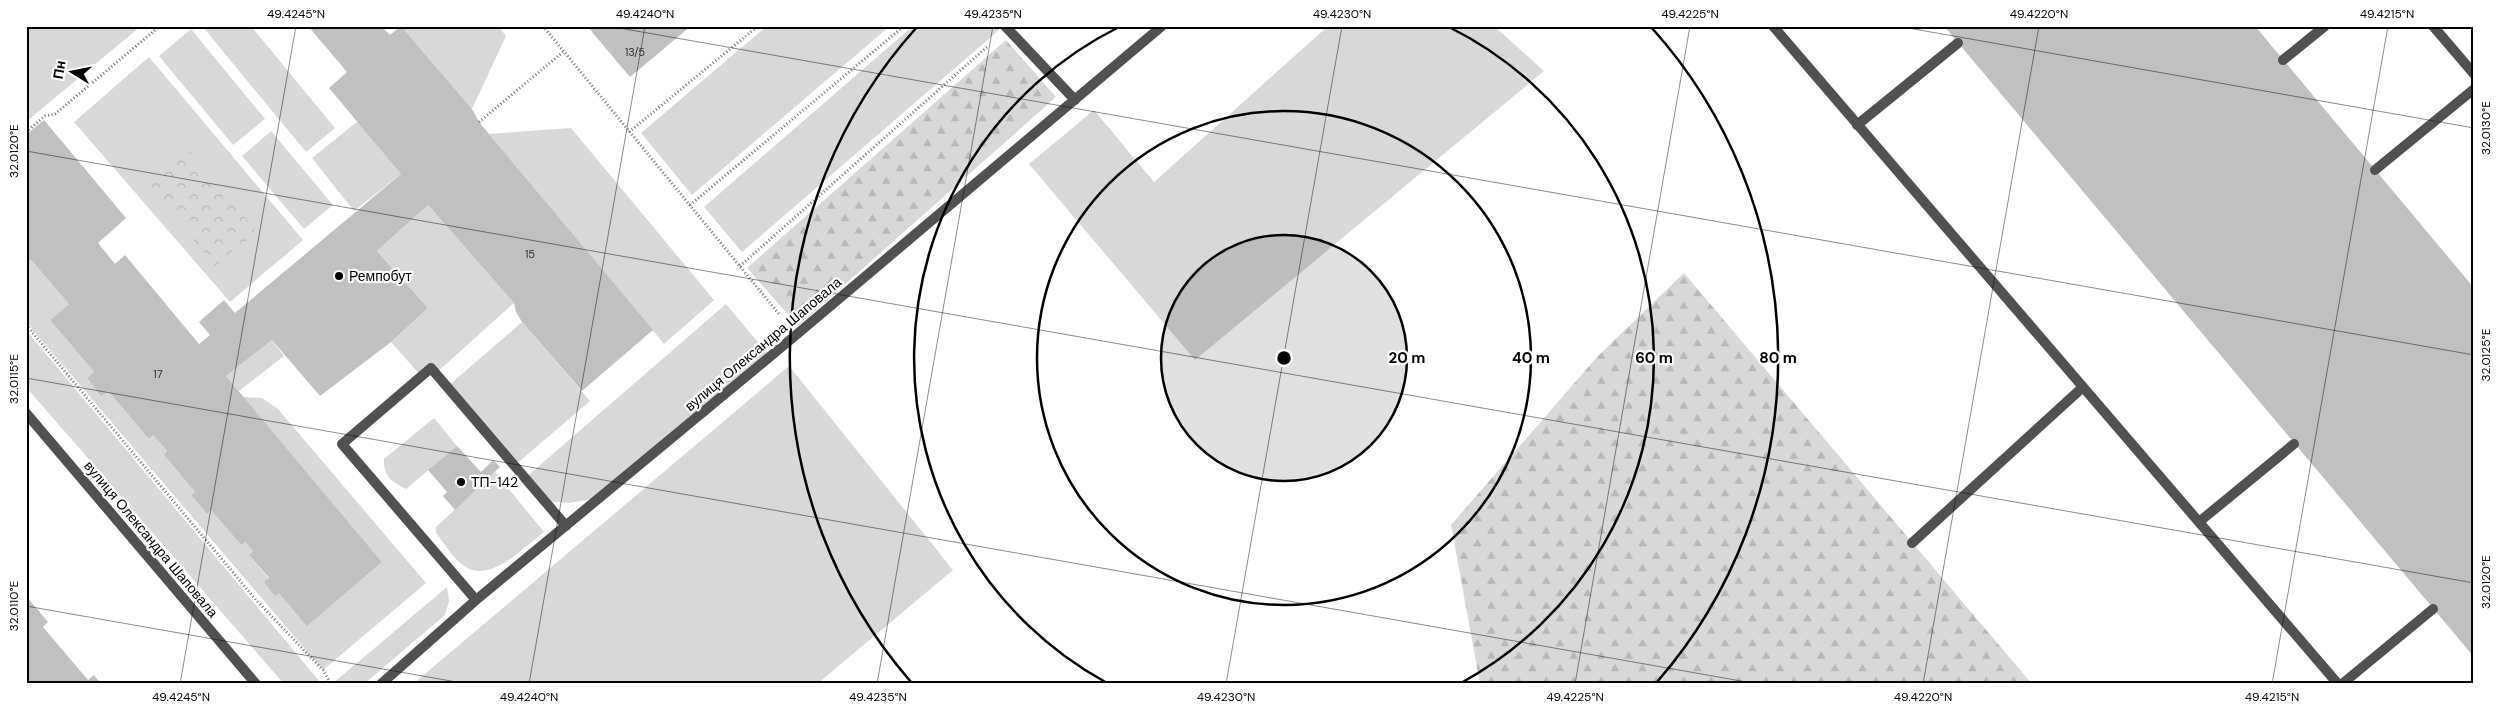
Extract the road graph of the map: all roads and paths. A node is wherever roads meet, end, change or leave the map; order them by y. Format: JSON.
{"nodes":[{"id":1,"x":160,"y":26,"type":"edge"},
{"id":2,"x":543,"y":26,"type":"edge"},
{"id":3,"x":758,"y":26,"type":"edge"},
{"id":4,"x":904,"y":26,"type":"edge"},
{"id":5,"x":1162,"y":26,"type":"edge"},
{"id":6,"x":1773,"y":26,"type":"edge"},
{"id":7,"x":2325,"y":26,"type":"edge"},
{"id":8,"x":1006,"y":27,"type":"edge"},
{"id":9,"x":2435,"y":27,"type":"edge"},
{"id":10,"x":1958,"y":43,"type":"dead end"},
{"id":11,"x":563,"y":52,"type":"junction"},
{"id":12,"x":2283,"y":60,"type":"dead end"},
{"id":13,"x":2474,"y":74,"type":"edge"},
{"id":14,"x":2474,"y":88,"type":"edge"},
{"id":15,"x":1074,"y":100,"type":"junction"},
{"id":16,"x":479,"y":122,"type":"dead end"},
{"id":17,"x":1857,"y":125,"type":"junction"},
{"id":18,"x":26,"y":132,"type":"edge"},
{"id":19,"x":629,"y":132,"type":"junction"},
{"id":20,"x":2375,"y":170,"type":"dead end"},
{"id":21,"x":690,"y":205,"type":"junction"},
{"id":22,"x":740,"y":266,"type":"junction"},
{"id":23,"x":26,"y":325,"type":"edge"},
{"id":24,"x":796,"y":334,"type":"junction"},
{"id":25,"x":2083,"y":387,"type":"junction"},
{"id":26,"x":26,"y":413,"type":"edge"},
{"id":27,"x":2294,"y":444,"type":"dead end"},
{"id":28,"x":2199,"y":522,"type":"junction"},
{"id":29,"x":566,"y":526,"type":"junction"},
{"id":30,"x":1912,"y":543,"type":"dead end"},
{"id":31,"x":476,"y":600,"type":"junction"},
{"id":32,"x":2433,"y":609,"type":"dead end"},
{"id":33,"x":256,"y":684,"type":"edge"},
{"id":34,"x":331,"y":684,"type":"edge"},
{"id":35,"x":381,"y":684,"type":"edge"},
{"id":36,"x":2340,"y":684,"type":"edge"}],
"edges":[{"from":1,"to":18,"type":"path"},
{"from":2,"to":11,"type":"path"},
{"from":3,"to":19,"type":"path"},
{"from":4,"to":21,"type":"path"},
{"from":5,"to":15,"type":"lane","name":"вулиця Олександра Шаповала"},
{"from":6,"to":17,"type":"lane"},
{"from":7,"to":12,"type":"lane"},
{"from":8,"to":15,"type":"lane"},
{"from":8,"to":22,"type":"path"},
{"from":9,"to":13,"type":"lane"},
{"from":10,"to":17,"type":"lane"},
{"from":11,"to":16,"type":"path"},
{"from":11,"to":19,"type":"path"},
{"from":14,"to":20,"type":"lane"},
{"from":15,"to":24,"type":"lane","name":"вулиця Олександра Шаповала"},
{"from":17,"to":25,"type":"lane"},
{"from":19,"to":21,"type":"path"},
{"from":21,"to":22,"type":"path"},
{"from":22,"to":24,"type":"path"},
{"from":23,"to":34,"type":"path"},
{"from":24,"to":29,"type":"lane","name":"вулиця Олександра Шаповала"},
{"from":25,"to":28,"type":"lane"},
{"from":25,"to":30,"type":"lane"},
{"from":26,"to":33,"type":"lane","name":"вулиця Олександра Шаповала"},
{"from":27,"to":28,"type":"lane"},
{"from":28,"to":36,"type":"lane"},
{"from":29,"to":31,"type":"lane","name":"вулиця Олександра Шаповала"},
{"from":29,"to":31,"type":"lane"},
{"from":31,"to":35,"type":"lane","name":"вулиця Олександра Шаповала"},
{"from":32,"to":36,"type":"lane"}]}
